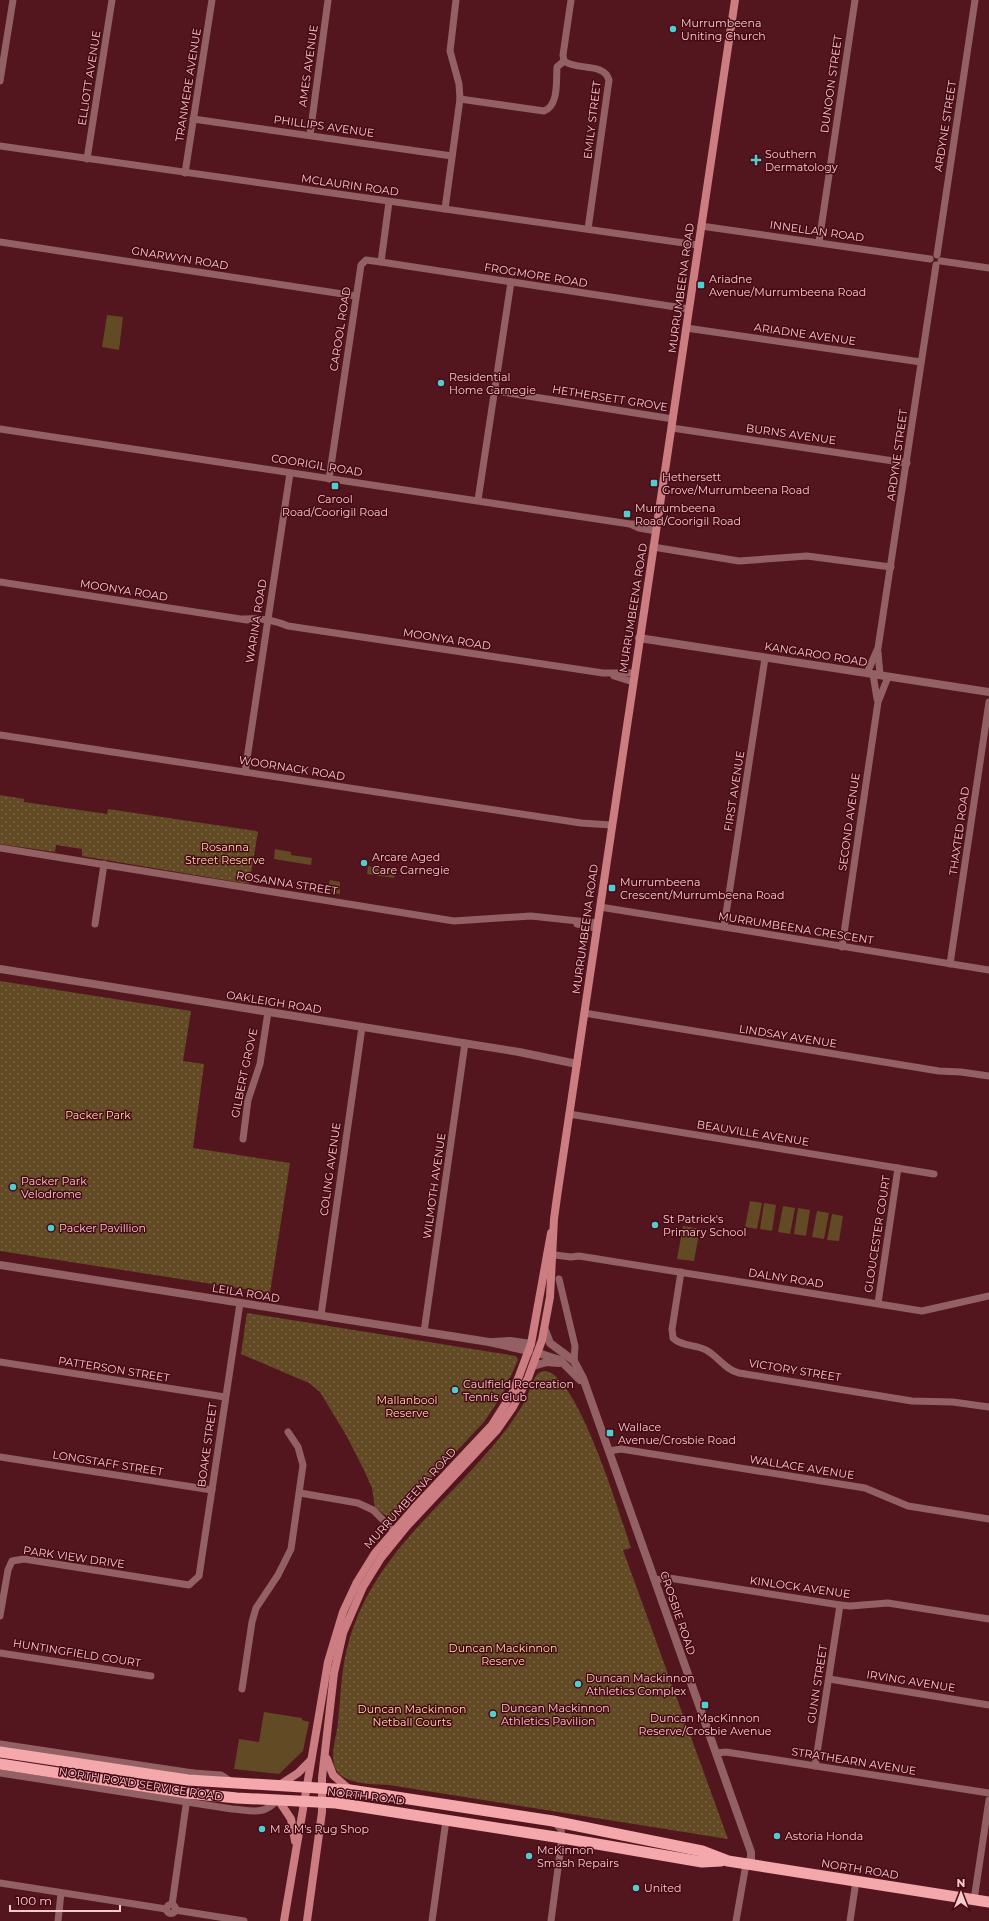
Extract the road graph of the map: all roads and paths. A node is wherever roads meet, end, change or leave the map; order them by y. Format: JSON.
{"nodes":[{"id":1,"x":13,"y":0,"type":"edge"},
{"id":2,"x":112,"y":0,"type":"edge"},
{"id":3,"x":212,"y":0,"type":"edge"},
{"id":4,"x":328,"y":0,"type":"edge"},
{"id":5,"x":456,"y":0,"type":"edge"},
{"id":6,"x":571,"y":0,"type":"edge"},
{"id":7,"x":735,"y":0,"type":"edge"},
{"id":8,"x":855,"y":0,"type":"edge"},
{"id":9,"x":975,"y":0,"type":"edge"},
{"id":10,"x":564,"y":61,"type":"junction"},
{"id":11,"x":0,"y":81,"type":"edge"},
{"id":12,"x":460,"y":99,"type":"junction"},
{"id":13,"x":193,"y":119,"type":"junction"},
{"id":14,"x":310,"y":135,"type":"junction"},
{"id":15,"x":0,"y":146,"type":"edge"},
{"id":16,"x":452,"y":156,"type":"junction"},
{"id":17,"x":87,"y":159,"type":"junction"},
{"id":18,"x":185,"y":173,"type":"junction"},
{"id":19,"x":390,"y":202,"type":"junction"},
{"id":20,"x":445,"y":209,"type":"junction"},
{"id":21,"x":701,"y":226,"type":"junction"},
{"id":22,"x":588,"y":229,"type":"junction"},
{"id":23,"x":0,"y":242,"type":"edge"},
{"id":24,"x":819,"y":242,"type":"junction"},
{"id":25,"x":698,"y":245,"type":"junction"},
{"id":26,"x":938,"y":260,"type":"junction"},
{"id":27,"x":380,"y":262,"type":"junction"},
{"id":28,"x":989,"y":268,"type":"edge"},
{"id":29,"x":511,"y":282,"type":"junction"},
{"id":30,"x":356,"y":296,"type":"junction"},
{"id":31,"x":689,"y":309,"type":"junction"},
{"id":32,"x":686,"y":328,"type":"junction"},
{"id":33,"x":921,"y":362,"type":"junction"},
{"id":34,"x":496,"y":391,"type":"junction"},
{"id":35,"x":673,"y":419,"type":"junction"},
{"id":36,"x":672,"y":428,"type":"junction"},
{"id":37,"x":0,"y":429,"type":"edge"},
{"id":38,"x":907,"y":463,"type":"junction"},
{"id":39,"x":290,"y":473,"type":"junction"},
{"id":40,"x":329,"y":479,"type":"junction"},
{"id":41,"x":478,"y":500,"type":"junction"},
{"id":42,"x":656,"y":528,"type":"junction"},
{"id":43,"x":653,"y":547,"type":"junction"},
{"id":44,"x":891,"y":567,"type":"junction"},
{"id":45,"x":0,"y":582,"type":"edge"},
{"id":46,"x":267,"y":623,"type":"junction"},
{"id":47,"x":639,"y":638,"type":"junction"},
{"id":48,"x":878,"y":648,"type":"junction"},
{"id":49,"x":765,"y":658,"type":"junction"},
{"id":50,"x":634,"y":673,"type":"junction"},
{"id":51,"x":603,"y":674,"type":"junction"},
{"id":52,"x":877,"y":675,"type":"junction"},
{"id":53,"x":633,"y":682,"type":"junction"},
{"id":54,"x":989,"y":692,"type":"edge"},
{"id":55,"x":878,"y":702,"type":"junction"},
{"id":56,"x":989,"y":702,"type":"edge"},
{"id":57,"x":0,"y":735,"type":"edge"},
{"id":58,"x":244,"y":772,"type":"junction"},
{"id":59,"x":611,"y":828,"type":"junction"},
{"id":60,"x":0,"y":848,"type":"edge"},
{"id":61,"x":104,"y":864,"type":"junction"},
{"id":62,"x":600,"y":907,"type":"junction"},
{"id":63,"x":95,"y":924,"type":"dead end"},
{"id":64,"x":597,"y":926,"type":"junction"},
{"id":65,"x":724,"y":927,"type":"junction"},
{"id":66,"x":842,"y":947,"type":"junction"},
{"id":67,"x":950,"y":964,"type":"junction"},
{"id":68,"x":0,"y":970,"type":"edge"},
{"id":69,"x":989,"y":970,"type":"edge"},
{"id":70,"x":268,"y":1012,"type":"junction"},
{"id":71,"x":584,"y":1013,"type":"junction"},
{"id":72,"x":362,"y":1027,"type":"junction"},
{"id":73,"x":465,"y":1043,"type":"junction"},
{"id":74,"x":577,"y":1061,"type":"junction"},
{"id":75,"x":989,"y":1076,"type":"edge"},
{"id":76,"x":569,"y":1114,"type":"junction"},
{"id":77,"x":243,"y":1139,"type":"dead end"},
{"id":78,"x":898,"y":1168,"type":"junction"},
{"id":79,"x":934,"y":1174,"type":"dead end"},
{"id":80,"x":550,"y":1251,"type":"junction"},
{"id":81,"x":0,"y":1265,"type":"edge"},
{"id":82,"x":681,"y":1272,"type":"junction"},
{"id":83,"x":559,"y":1279,"type":"dead end"},
{"id":84,"x":989,"y":1296,"type":"edge"},
{"id":85,"x":240,"y":1303,"type":"junction"},
{"id":86,"x":878,"y":1303,"type":"junction"},
{"id":87,"x":320,"y":1315,"type":"junction"},
{"id":88,"x":545,"y":1330,"type":"junction"},
{"id":89,"x":424,"y":1332,"type":"junction"},
{"id":90,"x":530,"y":1348,"type":"junction"},
{"id":91,"x":538,"y":1352,"type":"junction"},
{"id":92,"x":0,"y":1362,"type":"edge"},
{"id":93,"x":571,"y":1364,"type":"junction"},
{"id":94,"x":533,"y":1366,"type":"junction"},
{"id":95,"x":225,"y":1397,"type":"junction"},
{"id":96,"x":989,"y":1407,"type":"edge"},
{"id":97,"x":288,"y":1432,"type":"dead end"},
{"id":98,"x":609,"y":1450,"type":"junction"},
{"id":99,"x":0,"y":1458,"type":"edge"},
{"id":100,"x":212,"y":1490,"type":"junction"},
{"id":101,"x":300,"y":1493,"type":"junction"},
{"id":102,"x":989,"y":1519,"type":"edge"},
{"id":103,"x":396,"y":1534,"type":"junction"},
{"id":104,"x":655,"y":1580,"type":"junction"},
{"id":105,"x":189,"y":1585,"type":"joint"},
{"id":106,"x":840,"y":1605,"type":"junction"},
{"id":107,"x":0,"y":1616,"type":"edge"},
{"id":108,"x":989,"y":1619,"type":"edge"},
{"id":109,"x":0,"y":1653,"type":"edge"},
{"id":110,"x":151,"y":1676,"type":"dead end"},
{"id":111,"x":829,"y":1680,"type":"junction"},
{"id":112,"x":242,"y":1689,"type":"dead end"},
{"id":113,"x":989,"y":1705,"type":"edge"},
{"id":114,"x":0,"y":1744,"type":"edge"},
{"id":115,"x":0,"y":1752,"type":"edge"},
{"id":116,"x":716,"y":1753,"type":"junction"},
{"id":117,"x":326,"y":1754,"type":"junction"},
{"id":118,"x":312,"y":1759,"type":"junction"},
{"id":119,"x":0,"y":1764,"type":"edge"},
{"id":120,"x":815,"y":1766,"type":"junction"},
{"id":121,"x":0,"y":1773,"type":"edge"},
{"id":122,"x":193,"y":1773,"type":"junction"},
{"id":123,"x":203,"y":1782,"type":"junction"},
{"id":124,"x":234,"y":1783,"type":"junction"},
{"id":125,"x":278,"y":1786,"type":"junction"},
{"id":126,"x":306,"y":1787,"type":"junction"},
{"id":127,"x":322,"y":1788,"type":"junction"},
{"id":128,"x":350,"y":1790,"type":"junction"},
{"id":129,"x":989,"y":1793,"type":"edge"},
{"id":130,"x":187,"y":1797,"type":"junction"},
{"id":131,"x":989,"y":1800,"type":"edge"},
{"id":132,"x":278,"y":1801,"type":"junction"},
{"id":133,"x":304,"y":1802,"type":"junction"},
{"id":134,"x":322,"y":1803,"type":"junction"},
{"id":135,"x":446,"y":1820,"type":"junction"},
{"id":136,"x":553,"y":1821,"type":"junction"},
{"id":137,"x":562,"y":1838,"type":"junction"},
{"id":138,"x":296,"y":1846,"type":"junction"},
{"id":139,"x":728,"y":1861,"type":"junction"},
{"id":140,"x":746,"y":1864,"type":"junction"},
{"id":141,"x":856,"y":1881,"type":"junction"},
{"id":142,"x":0,"y":1883,"type":"edge"},
{"id":143,"x":61,"y":1893,"type":"junction"},
{"id":144,"x":974,"y":1900,"type":"junction"},
{"id":145,"x":989,"y":1902,"type":"edge"},
{"id":146,"x":171,"y":1912,"type":"edge"},
{"id":147,"x":58,"y":1921,"type":"edge"},
{"id":148,"x":244,"y":1921,"type":"edge"},
{"id":149,"x":284,"y":1921,"type":"edge"},
{"id":150,"x":307,"y":1921,"type":"edge"},
{"id":151,"x":432,"y":1921,"type":"edge"},
{"id":152,"x":551,"y":1921,"type":"edge"},
{"id":153,"x":736,"y":1921,"type":"edge"},
{"id":154,"x":850,"y":1921,"type":"edge"}],
"edges":[{"from":1,"to":11,"type":"street"},
{"from":2,"to":17,"type":"street","name":"ELLIOTT AVENUE"},
{"from":3,"to":13,"type":"street","name":"TRANMERE AVENUE"},
{"from":4,"to":14,"type":"street","name":"AMES AVENUE"},
{"from":5,"to":12,"type":"street"},
{"from":6,"to":10,"type":"street"},
{"from":7,"to":21,"type":"main road","name":"MURRUMBEENA ROAD"},
{"from":8,"to":24,"type":"street","name":"DUNOON STREET"},
{"from":9,"to":26,"type":"street","name":"ARDYNE STREET"},
{"from":10,"to":12,"type":"street"},
{"from":10,"to":22,"type":"street","name":"EMILY STREET"},
{"from":12,"to":16,"type":"street"},
{"from":13,"to":14,"type":"street","name":"PHILLIPS AVENUE"},
{"from":13,"to":18,"type":"street","name":"TRANMERE AVENUE"},
{"from":14,"to":16,"type":"street","name":"PHILLIPS AVENUE"},
{"from":15,"to":17,"type":"street","name":"MCLAURIN ROAD"},
{"from":16,"to":20,"type":"street"},
{"from":17,"to":18,"type":"street","name":"MCLAURIN ROAD"},
{"from":18,"to":19,"type":"street","name":"MCLAURIN ROAD"},
{"from":19,"to":20,"type":"street","name":"MCLAURIN ROAD"},
{"from":19,"to":27,"type":"street"},
{"from":20,"to":22,"type":"street","name":"MCLAURIN ROAD"},
{"from":21,"to":24,"type":"street","name":"INNELLAN ROAD"},
{"from":21,"to":25,"type":"main road","name":"MURRUMBEENA ROAD"},
{"from":22,"to":25,"type":"street","name":"MCLAURIN ROAD"},
{"from":23,"to":30,"type":"street","name":"GNARWYN ROAD"},
{"from":24,"to":26,"type":"street","name":"INNELLAN ROAD"},
{"from":25,"to":31,"type":"main road","name":"MURRUMBEENA ROAD"},
{"from":26,"to":28,"type":"street"},
{"from":26,"to":33,"type":"street","name":"ARDYNE STREET"},
{"from":27,"to":29,"type":"street","name":"FROGMORE ROAD"},
{"from":27,"to":30,"type":"street","name":"CAROOL ROAD"},
{"from":29,"to":31,"type":"street","name":"FROGMORE ROAD"},
{"from":29,"to":34,"type":"street"},
{"from":30,"to":40,"type":"street","name":"CAROOL ROAD"},
{"from":31,"to":32,"type":"main road","name":"MURRUMBEENA ROAD"},
{"from":32,"to":33,"type":"street","name":"ARIADNE AVENUE"},
{"from":32,"to":35,"type":"main road","name":"MURRUMBEENA ROAD"},
{"from":33,"to":38,"type":"street","name":"ARDYNE STREET"},
{"from":34,"to":35,"type":"street","name":"HETHERSETT GROVE"},
{"from":34,"to":41,"type":"street"},
{"from":35,"to":36,"type":"main road","name":"MURRUMBEENA ROAD"},
{"from":36,"to":38,"type":"street","name":"BURNS AVENUE"},
{"from":36,"to":42,"type":"main road","name":"MURRUMBEENA ROAD"},
{"from":37,"to":39,"type":"street","name":"COORIGIL ROAD"},
{"from":38,"to":44,"type":"street","name":"ARDYNE STREET"},
{"from":39,"to":40,"type":"street","name":"COORIGIL ROAD"},
{"from":39,"to":46,"type":"street","name":"WARINA ROAD"},
{"from":40,"to":41,"type":"street","name":"COORIGIL ROAD"},
{"from":41,"to":42,"type":"street","name":"COORIGIL ROAD"},
{"from":42,"to":43,"type":"main road","name":"MURRUMBEENA ROAD"},
{"from":43,"to":44,"type":"street"},
{"from":43,"to":47,"type":"main road","name":"MURRUMBEENA ROAD"},
{"from":44,"to":48,"type":"street","name":"ARDYNE STREET"},
{"from":45,"to":46,"type":"street","name":"MOONYA ROAD"},
{"from":46,"to":51,"type":"street","name":"MOONYA ROAD"},
{"from":46,"to":58,"type":"street","name":"WARINA ROAD"},
{"from":47,"to":49,"type":"street","name":"KANGAROO ROAD"},
{"from":47,"to":50,"type":"main road","name":"MURRUMBEENA ROAD"},
{"from":48,"to":52,"type":"street","name":"ARDYNE STREET"},
{"from":48,"to":52,"type":"street","name":"ARDYNE STREET"},
{"from":49,"to":52,"type":"street","name":"KANGAROO ROAD"},
{"from":49,"to":65,"type":"street","name":"FIRST AVENUE"},
{"from":50,"to":51,"type":"street","name":"MOONYA ROAD"},
{"from":50,"to":53,"type":"main road","name":"MURRUMBEENA ROAD"},
{"from":51,"to":53,"type":"street","name":"MOONYA ROAD"},
{"from":52,"to":54,"type":"street","name":"KANGAROO ROAD"},
{"from":52,"to":55,"type":"street","name":"SECOND AVENUE"},
{"from":52,"to":55,"type":"street","name":"SECOND AVENUE"},
{"from":53,"to":59,"type":"main road","name":"MURRUMBEENA ROAD"},
{"from":55,"to":66,"type":"street","name":"SECOND AVENUE"},
{"from":56,"to":67,"type":"street","name":"THAXTED ROAD"},
{"from":57,"to":58,"type":"street","name":"WOORNACK ROAD"},
{"from":58,"to":59,"type":"street","name":"WOORNACK ROAD"},
{"from":59,"to":62,"type":"main road","name":"MURRUMBEENA ROAD"},
{"from":60,"to":61,"type":"street","name":"ROSANNA STREET"},
{"from":61,"to":63,"type":"street"},
{"from":61,"to":64,"type":"street","name":"ROSANNA STREET"},
{"from":62,"to":64,"type":"main road","name":"MURRUMBEENA ROAD"},
{"from":62,"to":65,"type":"street","name":"MURRUMBEENA CRESCENT"},
{"from":64,"to":71,"type":"main road","name":"MURRUMBEENA ROAD"},
{"from":65,"to":66,"type":"street","name":"MURRUMBEENA CRESCENT"},
{"from":66,"to":67,"type":"street","name":"MURRUMBEENA CRESCENT"},
{"from":67,"to":69,"type":"street","name":"MURRUMBEENA CRESCENT"},
{"from":68,"to":70,"type":"street","name":"OAKLEIGH ROAD"},
{"from":70,"to":72,"type":"street","name":"OAKLEIGH ROAD"},
{"from":70,"to":77,"type":"street","name":"GILBERT GROVE"},
{"from":71,"to":74,"type":"main road","name":"MURRUMBEENA ROAD"},
{"from":71,"to":75,"type":"street","name":"LINDSAY AVENUE"},
{"from":72,"to":73,"type":"street","name":"OAKLEIGH ROAD"},
{"from":72,"to":87,"type":"street","name":"COLING AVENUE"},
{"from":73,"to":74,"type":"street","name":"OAKLEIGH ROAD"},
{"from":73,"to":89,"type":"street","name":"WILMOTH AVENUE"},
{"from":74,"to":76,"type":"main road","name":"MURRUMBEENA ROAD"},
{"from":76,"to":78,"type":"street","name":"BEAUVILLE AVENUE"},
{"from":76,"to":80,"type":"main road","name":"MURRUMBEENA ROAD"},
{"from":78,"to":79,"type":"street","name":"BEAUVILLE AVENUE"},
{"from":78,"to":86,"type":"street","name":"GLOUCESTER COURT"},
{"from":80,"to":82,"type":"street","name":"DALNY ROAD"},
{"from":80,"to":88,"type":"main road","name":"MURRUMBEENA ROAD"},
{"from":80,"to":90,"type":"main road","name":"MURRUMBEENA ROAD"},
{"from":81,"to":85,"type":"street","name":"LEILA ROAD"},
{"from":82,"to":86,"type":"street","name":"DALNY ROAD"},
{"from":82,"to":96,"type":"street","name":"VICTORY STREET"},
{"from":83,"to":93,"type":"street"},
{"from":84,"to":86,"type":"street","name":"DALNY ROAD"},
{"from":85,"to":87,"type":"street","name":"LEILA ROAD"},
{"from":85,"to":95,"type":"street","name":"BOAKE STREET"},
{"from":87,"to":89,"type":"street","name":"LEILA ROAD"},
{"from":88,"to":91,"type":"main road","name":"MURRUMBEENA ROAD"},
{"from":88,"to":93,"type":"street"},
{"from":89,"to":90,"type":"street","name":"LEILA ROAD"},
{"from":90,"to":91,"type":"main road","name":"LEILA ROAD"},
{"from":90,"to":103,"type":"main road","name":"MURRUMBEENA ROAD"},
{"from":91,"to":93,"type":"street","name":"LEILA ROAD"},
{"from":91,"to":94,"type":"main road","name":"MURRUMBEENA ROAD"},
{"from":92,"to":95,"type":"street","name":"PATTERSON STREET"},
{"from":93,"to":94,"type":"street"},
{"from":93,"to":98,"type":"street","name":"CROSBIE ROAD"},
{"from":94,"to":103,"type":"main road","name":"MURRUMBEENA ROAD"},
{"from":95,"to":100,"type":"street","name":"BOAKE STREET"},
{"from":97,"to":101,"type":"street"},
{"from":98,"to":102,"type":"street","name":"WALLACE AVENUE"},
{"from":98,"to":104,"type":"street","name":"CROSBIE ROAD"},
{"from":99,"to":100,"type":"street","name":"LONGSTAFF STREET"},
{"from":100,"to":105,"type":"street","name":"BOAKE STREET"},
{"from":101,"to":103,"type":"street"},
{"from":101,"to":112,"type":"street"},
{"from":103,"to":117,"type":"main road","name":"MURRUMBEENA ROAD"},
{"from":103,"to":118,"type":"main road","name":"MURRUMBEENA ROAD"},
{"from":104,"to":106,"type":"street","name":"KINLOCK AVENUE"},
{"from":104,"to":116,"type":"street","name":"CROSBIE ROAD"},
{"from":105,"to":107,"type":"street","name":"PARK VIEW DRIVE"},
{"from":106,"to":108,"type":"street","name":"KINLOCK AVENUE"},
{"from":106,"to":111,"type":"street","name":"GUNN STREET"},
{"from":109,"to":110,"type":"street","name":"HUNTINGFIELD COURT"},
{"from":111,"to":113,"type":"street","name":"IRVING AVENUE"},
{"from":111,"to":120,"type":"street","name":"GUNN STREET"},
{"from":114,"to":122,"type":"street","name":"NORTH ROAD SERVICE ROAD"},
{"from":115,"to":123,"type":"highway","name":"NORTH ROAD"},
{"from":116,"to":120,"type":"street","name":"STRATHEARN AVENUE"},
{"from":116,"to":140,"type":"street","name":"CROSBIE ROAD"},
{"from":117,"to":127,"type":"main road","name":"MURRUMBEENA ROAD"},
{"from":117,"to":128,"type":"main road"},
{"from":118,"to":125,"type":"main road"},
{"from":118,"to":126,"type":"main road","name":"MURRUMBEENA ROAD"},
{"from":119,"to":130,"type":"highway","name":"NORTH ROAD"},
{"from":120,"to":129,"type":"street","name":"STRATHEARN AVENUE"},
{"from":121,"to":130,"type":"street","name":"NORTH ROAD SERVICE ROAD"},
{"from":122,"to":123,"type":"street","name":"NORTH ROAD SERVICE ROAD"},
{"from":122,"to":124,"type":"street","name":"NORTH ROAD"},
{"from":123,"to":124,"type":"highway","name":"NORTH ROAD"},
{"from":124,"to":125,"type":"highway","name":"NORTH ROAD"},
{"from":125,"to":126,"type":"highway","name":"NORTH ROAD"},
{"from":126,"to":127,"type":"highway","name":"NORTH ROAD"},
{"from":126,"to":133,"type":"main road","name":"MURRUMBEENA ROAD"},
{"from":127,"to":128,"type":"highway","name":"NORTH ROAD"},
{"from":127,"to":134,"type":"main road","name":"MURRUMBEENA ROAD"},
{"from":128,"to":136,"type":"highway","name":"NORTH ROAD"},
{"from":130,"to":132,"type":"highway","name":"NORTH ROAD"},
{"from":130,"to":146,"type":"street"},
{"from":131,"to":144,"type":"street"},
{"from":132,"to":133,"type":"highway","name":"NORTH ROAD"},
{"from":132,"to":138,"type":"main road"},
{"from":133,"to":134,"type":"highway","name":"NORTH ROAD"},
{"from":133,"to":138,"type":"main road","name":"MURRUMBEENA ROAD"},
{"from":134,"to":135,"type":"highway","name":"NORTH ROAD"},
{"from":134,"to":150,"type":"main road","name":"MURRUMBEENA ROAD"},
{"from":135,"to":137,"type":"highway","name":"NORTH ROAD"},
{"from":135,"to":151,"type":"street"},
{"from":136,"to":137,"type":"street"},
{"from":136,"to":139,"type":"highway","name":"NORTH ROAD"},
{"from":137,"to":139,"type":"highway","name":"NORTH ROAD"},
{"from":137,"to":152,"type":"street"},
{"from":138,"to":149,"type":"main road","name":"MURRUMBEENA ROAD"},
{"from":139,"to":140,"type":"highway","name":"NORTH ROAD"},
{"from":140,"to":141,"type":"highway","name":"NORTH ROAD"},
{"from":140,"to":153,"type":"street"},
{"from":141,"to":144,"type":"highway","name":"NORTH ROAD"},
{"from":141,"to":154,"type":"street"},
{"from":142,"to":143,"type":"street"},
{"from":143,"to":146,"type":"street"},
{"from":143,"to":147,"type":"street"},
{"from":144,"to":145,"type":"highway","name":"NORTH ROAD"},
{"from":146,"to":148,"type":"street"}]}
